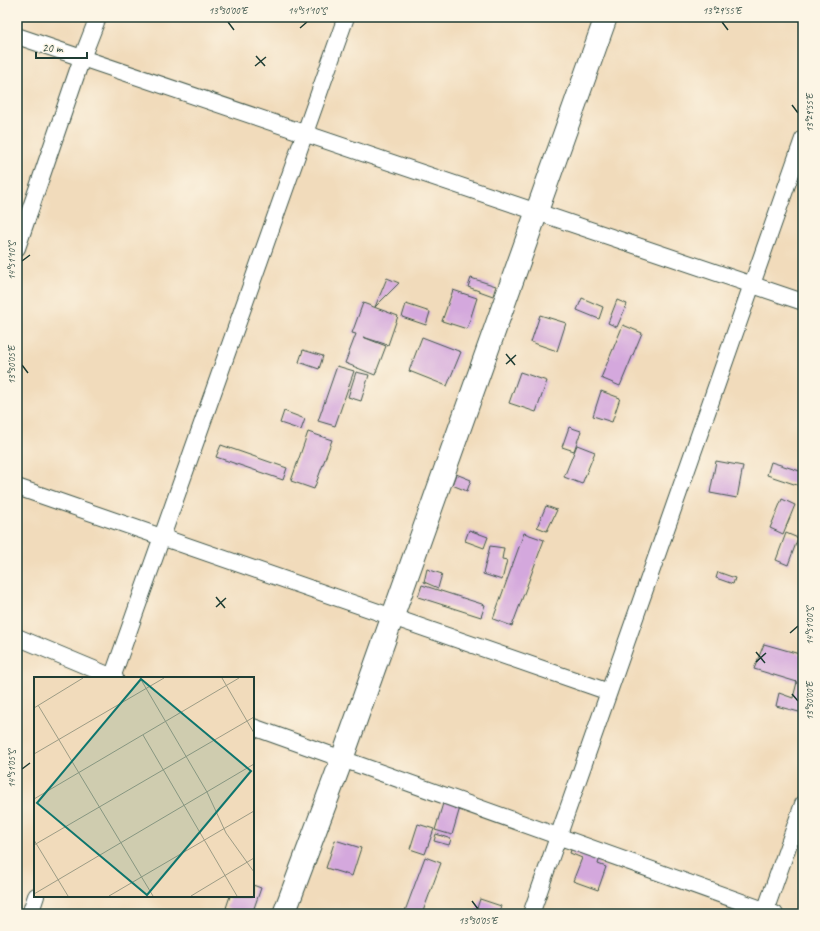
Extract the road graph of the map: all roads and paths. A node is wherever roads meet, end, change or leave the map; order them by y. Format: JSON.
{"nodes":[{"id":1,"x":98,"y":17,"type":"edge"},
{"id":2,"x":346,"y":17,"type":"edge"},
{"id":3,"x":606,"y":17,"type":"edge"},
{"id":4,"x":17,"y":36,"type":"edge"},
{"id":5,"x":82,"y":58,"type":"junction"},
{"id":6,"x":305,"y":134,"type":"junction"},
{"id":7,"x":803,"y":139,"type":"edge"},
{"id":8,"x":536,"y":212,"type":"junction"},
{"id":9,"x":17,"y":248,"type":"edge"},
{"id":10,"x":752,"y":285,"type":"junction"},
{"id":11,"x":803,"y":302,"type":"edge"},
{"id":12,"x":17,"y":487,"type":"edge"},
{"id":13,"x":162,"y":538,"type":"junction"},
{"id":14,"x":392,"y":617,"type":"junction"},
{"id":15,"x":17,"y":637,"type":"edge"},
{"id":16,"x":111,"y":677,"type":"edge"},
{"id":17,"x":113,"y":677,"type":"edge"},
{"id":18,"x":609,"y":692,"type":"junction"},
{"id":19,"x":254,"y":727,"type":"edge"},
{"id":20,"x":342,"y":759,"type":"junction"},
{"id":21,"x":803,"y":804,"type":"edge"},
{"id":22,"x":558,"y":836,"type":"junction"},
{"id":23,"x":36,"y":897,"type":"edge"},
{"id":24,"x":768,"y":913,"type":"edge"},
{"id":25,"x":30,"y":914,"type":"edge"},
{"id":26,"x":284,"y":914,"type":"edge"},
{"id":27,"x":531,"y":914,"type":"edge"}],
"edges":[{"from":1,"to":5,"type":"street"},
{"from":2,"to":6,"type":"street"},
{"from":3,"to":8,"type":"street"},
{"from":4,"to":5,"type":"street"},
{"from":5,"to":6,"type":"street"},
{"from":5,"to":9,"type":"street"},
{"from":6,"to":8,"type":"street"},
{"from":6,"to":13,"type":"street"},
{"from":7,"to":10,"type":"street"},
{"from":8,"to":10,"type":"street"},
{"from":8,"to":14,"type":"street"},
{"from":10,"to":11,"type":"street"},
{"from":10,"to":18,"type":"street"},
{"from":12,"to":13,"type":"street"},
{"from":13,"to":14,"type":"street"},
{"from":13,"to":17,"type":"street"},
{"from":14,"to":18,"type":"street"},
{"from":14,"to":20,"type":"street"},
{"from":15,"to":16,"type":"street"},
{"from":18,"to":22,"type":"street"},
{"from":19,"to":20,"type":"street"},
{"from":20,"to":22,"type":"street"},
{"from":20,"to":26,"type":"street"},
{"from":21,"to":24,"type":"street"},
{"from":22,"to":24,"type":"street"},
{"from":22,"to":27,"type":"street"},
{"from":23,"to":25,"type":"street"}]}
